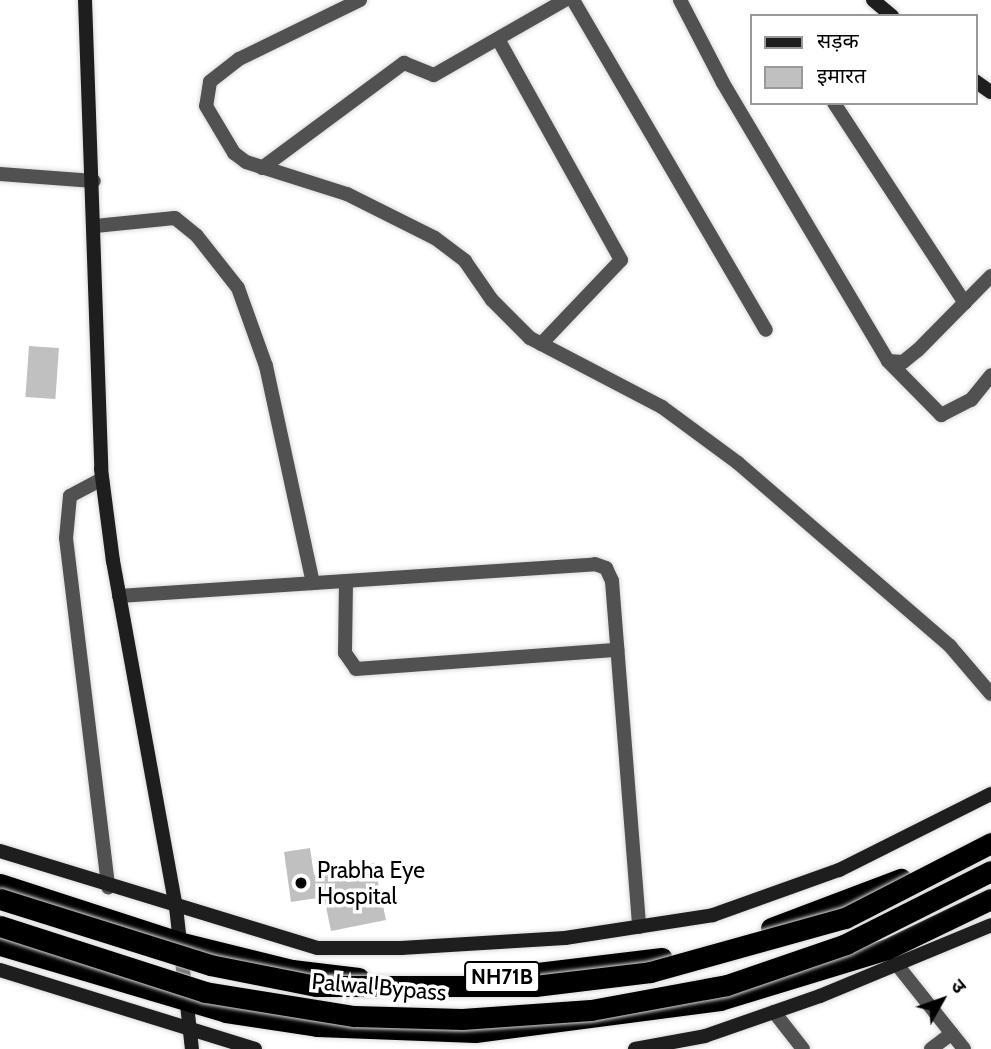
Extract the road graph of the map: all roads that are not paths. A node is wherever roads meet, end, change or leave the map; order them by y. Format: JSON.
{"nodes":[{"id":1,"x":85,"y":0,"type":"edge"},
{"id":2,"x":360,"y":0,"type":"edge"},
{"id":3,"x":565,"y":0,"type":"edge"},
{"id":4,"x":573,"y":0,"type":"edge"},
{"id":5,"x":680,"y":0,"type":"edge"},
{"id":6,"x":873,"y":0,"type":"edge"},
{"id":7,"x":890,"y":14,"type":"edge"},
{"id":8,"x":498,"y":39,"type":"junction"},
{"id":9,"x":835,"y":105,"type":"edge"},
{"id":10,"x":262,"y":168,"type":"junction"},
{"id":11,"x":0,"y":174,"type":"edge"},
{"id":12,"x":94,"y":181,"type":"junction"},
{"id":13,"x":95,"y":226,"type":"junction"},
{"id":14,"x":991,"y":276,"type":"edge"},
{"id":15,"x":965,"y":303,"type":"junction"},
{"id":16,"x":766,"y":330,"type":"dead end"},
{"id":17,"x":541,"y":344,"type":"junction"},
{"id":18,"x":888,"y":361,"type":"junction"},
{"id":19,"x":991,"y":375,"type":"edge"},
{"id":20,"x":102,"y":479,"type":"junction"},
{"id":21,"x":346,"y":581,"type":"junction"},
{"id":22,"x":313,"y":583,"type":"junction"},
{"id":23,"x":119,"y":596,"type":"junction"},
{"id":24,"x":617,"y":650,"type":"junction"},
{"id":25,"x":991,"y":694,"type":"edge"},
{"id":26,"x":991,"y":794,"type":"edge"},
{"id":27,"x":991,"y":831,"type":"edge"},
{"id":28,"x":991,"y":843,"type":"edge"},
{"id":29,"x":0,"y":851,"type":"edge"},
{"id":30,"x":991,"y":871,"type":"edge"},
{"id":31,"x":0,"y":884,"type":"edge"},
{"id":32,"x":108,"y":887,"type":"junction"},
{"id":33,"x":0,"y":899,"type":"edge"},
{"id":34,"x":991,"y":899,"type":"edge"},
{"id":35,"x":176,"y":907,"type":"junction"},
{"id":36,"x":991,"y":925,"type":"edge"},
{"id":37,"x":0,"y":926,"type":"edge"},
{"id":38,"x":639,"y":927,"type":"junction"},
{"id":39,"x":178,"y":943,"type":"junction"},
{"id":40,"x":0,"y":945,"type":"edge"},
{"id":41,"x":898,"y":966,"type":"junction"},
{"id":42,"x":0,"y":970,"type":"edge"},
{"id":43,"x":185,"y":1001,"type":"junction"},
{"id":44,"x":774,"y":1012,"type":"junction"},
{"id":45,"x":192,"y":1033,"type":"junction"},
{"id":46,"x":951,"y":1033,"type":"junction"},
{"id":47,"x":706,"y":1042,"type":"edge"},
{"id":48,"x":192,"y":1049,"type":"edge"},
{"id":49,"x":255,"y":1049,"type":"edge"},
{"id":50,"x":635,"y":1049,"type":"edge"},
{"id":51,"x":803,"y":1049,"type":"edge"},
{"id":52,"x":931,"y":1049,"type":"edge"},
{"id":53,"x":964,"y":1049,"type":"edge"}],
"edges":[{"from":1,"to":12,"type":"street"},
{"from":2,"to":10,"type":"street"},
{"from":3,"to":8,"type":"street"},
{"from":4,"to":16,"type":"street"},
{"from":5,"to":18,"type":"street"},
{"from":6,"to":7,"type":"street"},
{"from":8,"to":10,"type":"street"},
{"from":8,"to":17,"type":"street"},
{"from":9,"to":15,"type":"street"},
{"from":10,"to":17,"type":"street"},
{"from":11,"to":12,"type":"street"},
{"from":12,"to":13,"type":"street"},
{"from":13,"to":20,"type":"street"},
{"from":13,"to":22,"type":"street"},
{"from":14,"to":15,"type":"street"},
{"from":15,"to":18,"type":"street"},
{"from":17,"to":25,"type":"street"},
{"from":18,"to":19,"type":"street"},
{"from":20,"to":23,"type":"street"},
{"from":20,"to":32,"type":"street"},
{"from":21,"to":22,"type":"street"},
{"from":21,"to":24,"type":"street"},
{"from":21,"to":24,"type":"street"},
{"from":22,"to":23,"type":"street"},
{"from":23,"to":35,"type":"street"},
{"from":24,"to":38,"type":"street"},
{"from":26,"to":38,"type":"street"},
{"from":27,"to":39,"type":"highway","number":"NH71B"},
{"from":28,"to":33,"type":"highway","name":"Palwal Bypass","bridge":true},
{"from":29,"to":32,"type":"street"},
{"from":30,"to":37,"type":"highway","name":"Palwal Bypass","bridge":true},
{"from":31,"to":39,"type":"highway","number":"NH71B"},
{"from":32,"to":35,"type":"street"},
{"from":34,"to":43,"type":"highway"},
{"from":35,"to":38,"type":"street"},
{"from":35,"to":39,"type":"street"},
{"from":36,"to":41,"type":"street"},
{"from":39,"to":43,"type":"street"},
{"from":40,"to":43,"type":"highway"},
{"from":41,"to":44,"type":"street"},
{"from":41,"to":46,"type":"street"},
{"from":42,"to":45,"type":"street"},
{"from":43,"to":45,"type":"street"},
{"from":44,"to":47,"type":"street"},
{"from":44,"to":51,"type":"street"},
{"from":45,"to":48,"type":"street"},
{"from":45,"to":49,"type":"street"},
{"from":46,"to":52,"type":"street"},
{"from":46,"to":53,"type":"street"},
{"from":47,"to":50,"type":"street"}]}
